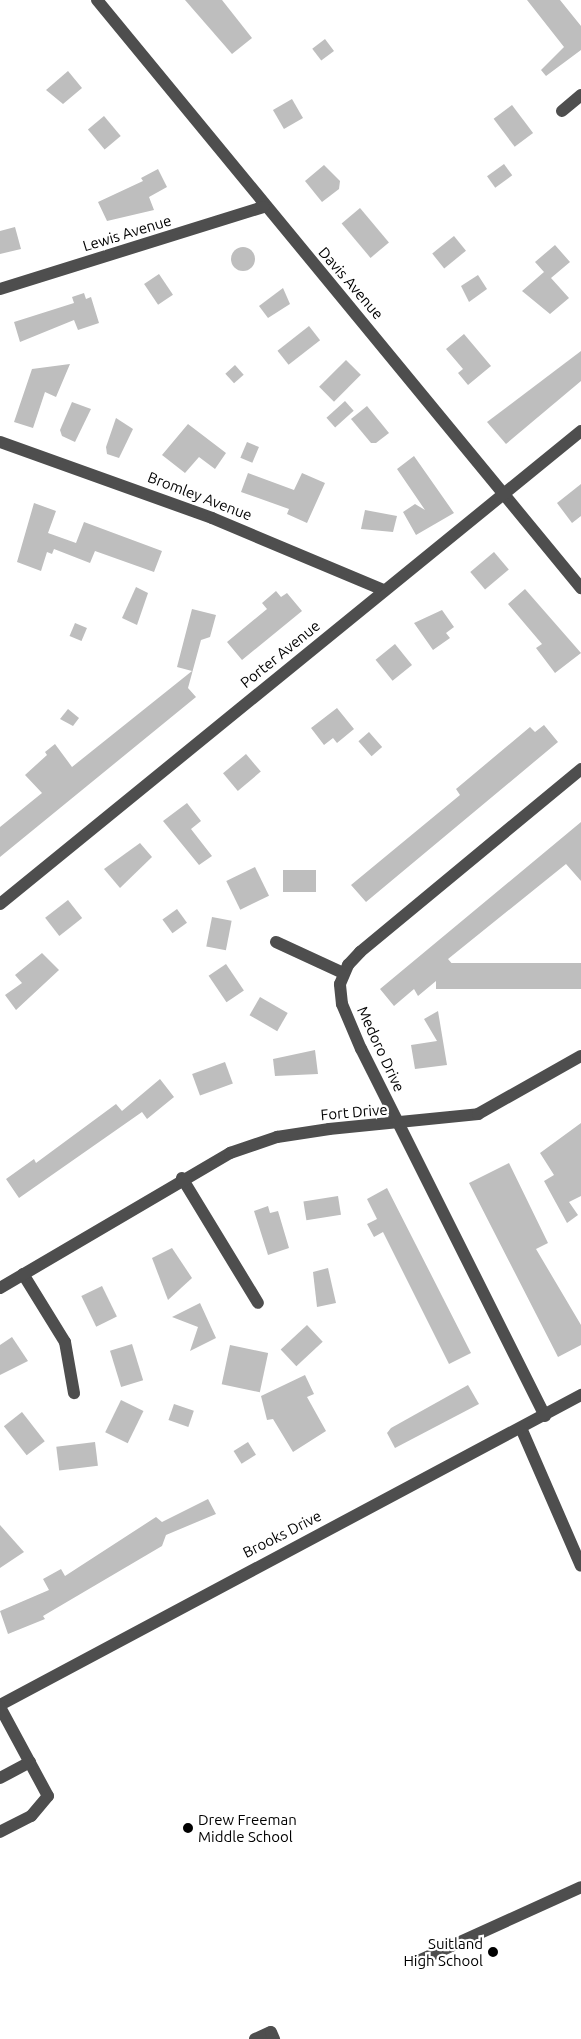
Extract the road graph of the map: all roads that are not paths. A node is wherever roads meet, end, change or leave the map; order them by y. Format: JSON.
{"nodes":[{"id":1,"x":97,"y":0,"type":"edge"},
{"id":2,"x":581,"y":95,"type":"edge"},
{"id":3,"x":562,"y":111,"type":"dead end"},
{"id":4,"x":264,"y":207,"type":"junction"},
{"id":5,"x":0,"y":289,"type":"edge"},
{"id":6,"x":581,"y":431,"type":"edge"},
{"id":7,"x":0,"y":442,"type":"edge"},
{"id":8,"x":504,"y":492,"type":"junction"},
{"id":9,"x":581,"y":588,"type":"edge"},
{"id":10,"x":384,"y":590,"type":"junction"},
{"id":11,"x":581,"y":769,"type":"edge"},
{"id":12,"x":0,"y":904,"type":"edge"},
{"id":13,"x":276,"y":942,"type":"dead end"},
{"id":14,"x":343,"y":973,"type":"junction"},
{"id":15,"x":581,"y":1056,"type":"edge"},
{"id":16,"x":399,"y":1124,"type":"junction"},
{"id":17,"x":182,"y":1178,"type":"junction"},
{"id":18,"x":23,"y":1274,"type":"junction"},
{"id":19,"x":0,"y":1288,"type":"edge"},
{"id":20,"x":258,"y":1303,"type":"dead end"},
{"id":21,"x":74,"y":1393,"type":"dead end"},
{"id":22,"x":581,"y":1395,"type":"edge"},
{"id":23,"x":545,"y":1416,"type":"junction"},
{"id":24,"x":521,"y":1428,"type":"junction"},
{"id":25,"x":580,"y":1559,"type":"edge"},
{"id":26,"x":0,"y":1706,"type":"edge"},
{"id":27,"x":30,"y":1762,"type":"junction"},
{"id":28,"x":0,"y":1778,"type":"edge"},
{"id":29,"x":0,"y":1832,"type":"edge"},
{"id":30,"x":581,"y":1887,"type":"edge"},
{"id":31,"x":416,"y":1962,"type":"dead end"},
{"id":32,"x":255,"y":2039,"type":"edge"},
{"id":33,"x":274,"y":2039,"type":"edge"}],
"edges":[{"from":1,"to":4,"type":"street","name":"Davis Avenue"},
{"from":2,"to":3,"type":"street"},
{"from":4,"to":5,"type":"street","name":"Lewis Avenue"},
{"from":4,"to":8,"type":"street","name":"Davis Avenue"},
{"from":6,"to":8,"type":"street","name":"Porter Avenue"},
{"from":7,"to":10,"type":"street","name":"Bromley Avenue"},
{"from":8,"to":9,"type":"street","name":"Davis Avenue"},
{"from":8,"to":10,"type":"street","name":"Porter Avenue"},
{"from":10,"to":12,"type":"street","name":"Porter Avenue"},
{"from":11,"to":14,"type":"street"},
{"from":13,"to":14,"type":"street"},
{"from":14,"to":16,"type":"street","name":"Medoro Drive"},
{"from":15,"to":16,"type":"street","name":"Fort Drive"},
{"from":16,"to":17,"type":"street","name":"Fort Drive"},
{"from":16,"to":23,"type":"street","name":"Medoro Drive"},
{"from":17,"to":18,"type":"street","name":"Fort Drive"},
{"from":17,"to":20,"type":"street"},
{"from":18,"to":19,"type":"street","name":"Fort Drive"},
{"from":18,"to":21,"type":"street"},
{"from":22,"to":23,"type":"street","name":"Brooks Drive"},
{"from":23,"to":24,"type":"street","name":"Brooks Drive"},
{"from":24,"to":25,"type":"street"},
{"from":24,"to":26,"type":"street","name":"Brooks Drive"},
{"from":26,"to":27,"type":"street"},
{"from":27,"to":28,"type":"street"},
{"from":27,"to":29,"type":"street"},
{"from":30,"to":31,"type":"street"},
{"from":32,"to":33,"type":"street"}]}
